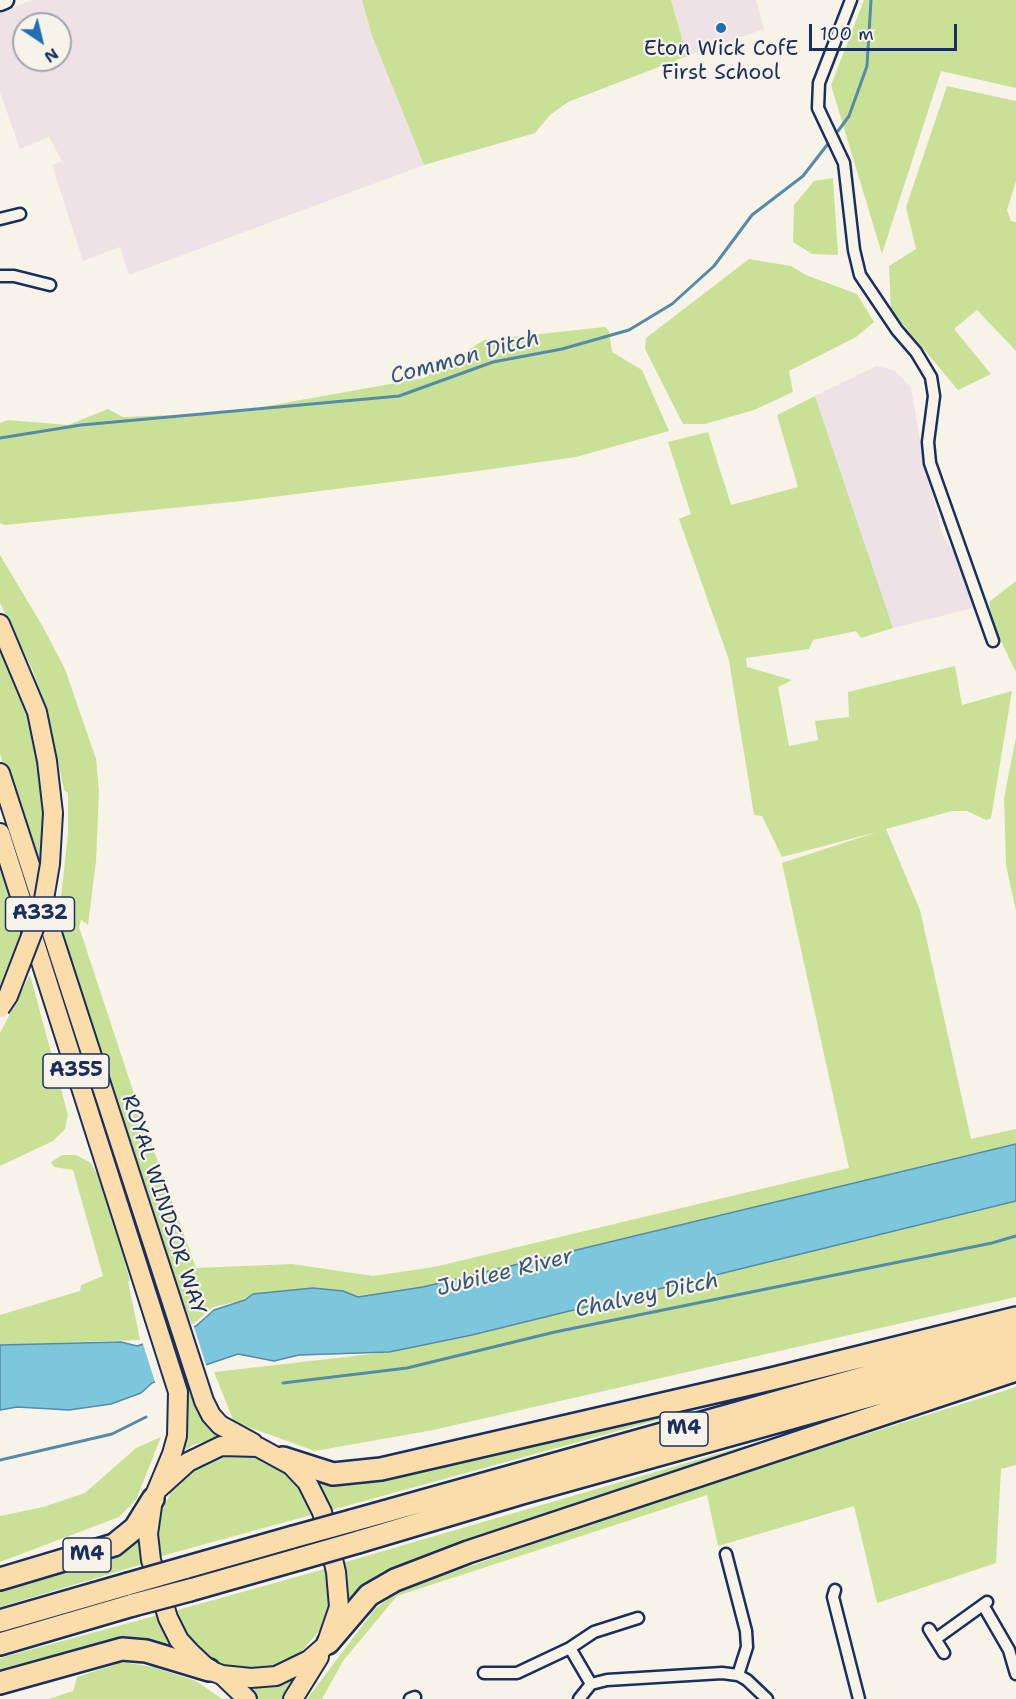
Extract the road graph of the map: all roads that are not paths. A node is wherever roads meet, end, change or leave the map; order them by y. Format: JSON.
{"nodes":[{"id":1,"x":5,"y":0,"type":"edge"},
{"id":2,"x":851,"y":0,"type":"edge"},
{"id":3,"x":0,"y":2,"type":"edge"},
{"id":4,"x":20,"y":214,"type":"dead end"},
{"id":5,"x":0,"y":219,"type":"edge"},
{"id":6,"x":0,"y":276,"type":"edge"},
{"id":7,"x":50,"y":285,"type":"dead end"},
{"id":8,"x":0,"y":624,"type":"edge"},
{"id":9,"x":993,"y":641,"type":"dead end"},
{"id":10,"x":0,"y":773,"type":"edge"},
{"id":11,"x":0,"y":833,"type":"edge"},
{"id":12,"x":0,"y":1008,"type":"edge"},
{"id":13,"x":1016,"y":1318,"type":"edge"},
{"id":14,"x":1016,"y":1335,"type":"edge"},
{"id":15,"x":1016,"y":1355,"type":"edge"},
{"id":16,"x":1016,"y":1370,"type":"edge"},
{"id":17,"x":275,"y":1454,"type":"junction"},
{"id":18,"x":155,"y":1495,"type":"junction"},
{"id":19,"x":726,"y":1554,"type":"dead end"},
{"id":20,"x":0,"y":1579,"type":"edge"},
{"id":21,"x":835,"y":1590,"type":"dead end"},
{"id":22,"x":638,"y":1618,"type":"dead end"},
{"id":23,"x":0,"y":1621,"type":"edge"},
{"id":24,"x":929,"y":1629,"type":"dead end"},
{"id":25,"x":937,"y":1638,"type":"junction"},
{"id":26,"x":0,"y":1644,"type":"edge"},
{"id":27,"x":327,"y":1644,"type":"junction"},
{"id":28,"x":570,"y":1648,"type":"junction"},
{"id":29,"x":944,"y":1653,"type":"dead end"},
{"id":30,"x":216,"y":1672,"type":"junction"},
{"id":31,"x":484,"y":1673,"type":"dead end"},
{"id":32,"x":1016,"y":1674,"type":"edge"},
{"id":33,"x":738,"y":1675,"type":"junction"},
{"id":34,"x":0,"y":1683,"type":"edge"},
{"id":35,"x":591,"y":1684,"type":"junction"},
{"id":36,"x":247,"y":1699,"type":"edge"},
{"id":37,"x":293,"y":1699,"type":"edge"},
{"id":38,"x":579,"y":1699,"type":"edge"},
{"id":39,"x":767,"y":1699,"type":"edge"},
{"id":40,"x":857,"y":1699,"type":"edge"}],
"edges":[{"from":1,"to":3,"type":"main road"},
{"from":2,"to":9,"type":"street"},
{"from":4,"to":5,"type":"street"},
{"from":6,"to":7,"type":"street"},
{"from":8,"to":12,"type":"main road","number":"A332","bridge":true},
{"from":10,"to":17,"type":"main road","name":"ROYAL WINDSOR WAY","number":"A355"},
{"from":11,"to":18,"type":"main road","name":"ROYAL WINDSOR WAY","number":"A355"},
{"from":13,"to":17,"type":"highway","number":"M4"},
{"from":14,"to":23,"type":"highway","number":"M4","bridge":true},
{"from":15,"to":26,"type":"highway","number":"M4","bridge":true},
{"from":16,"to":27,"type":"highway","number":"M4"},
{"from":17,"to":18,"type":"main road"},
{"from":17,"to":27,"type":"main road"},
{"from":18,"to":20,"type":"highway","number":"M4"},
{"from":18,"to":30,"type":"main road"},
{"from":19,"to":33,"type":"street"},
{"from":21,"to":40,"type":"street"},
{"from":22,"to":28,"type":"street"},
{"from":24,"to":25,"type":"street"},
{"from":25,"to":29,"type":"street"},
{"from":25,"to":32,"type":"street"},
{"from":27,"to":30,"type":"main road"},
{"from":27,"to":37,"type":"main road"},
{"from":28,"to":31,"type":"street"},
{"from":28,"to":35,"type":"street"},
{"from":30,"to":34,"type":"highway"},
{"from":30,"to":36,"type":"main road"},
{"from":33,"to":35,"type":"street"},
{"from":33,"to":39,"type":"street"},
{"from":35,"to":38,"type":"street"}]}
